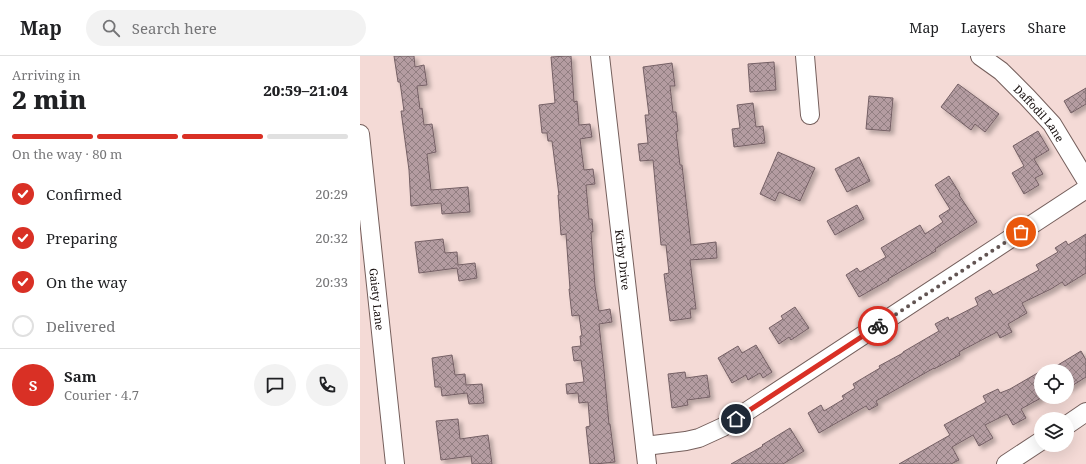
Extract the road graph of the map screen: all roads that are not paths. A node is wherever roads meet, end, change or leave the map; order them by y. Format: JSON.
{"nodes":[{"id":1,"x":600,"y":56,"type":"edge"},
{"id":2,"x":805,"y":56,"type":"edge"},
{"id":3,"x":980,"y":56,"type":"edge"},
{"id":4,"x":810,"y":115,"type":"dead end"},
{"id":5,"x":360,"y":134,"type":"edge"},
{"id":6,"x":1086,"y":180,"type":"edge"},
{"id":7,"x":1086,"y":189,"type":"edge"},
{"id":8,"x":1086,"y":412,"type":"edge"},
{"id":9,"x":1074,"y":420,"type":"edge"},
{"id":10,"x":645,"y":446,"type":"junction"},
{"id":11,"x":1034,"y":446,"type":"edge"},
{"id":12,"x":395,"y":464,"type":"edge"},
{"id":13,"x":647,"y":464,"type":"edge"},
{"id":14,"x":1006,"y":464,"type":"edge"}],
"edges":[{"from":1,"to":10,"type":"street","name":"Kirby Drive"},
{"from":2,"to":4,"type":"street"},
{"from":3,"to":6,"type":"street","name":"Daffodil Lane"},
{"from":5,"to":12,"type":"street","name":"Gaiety Lane"},
{"from":7,"to":10,"type":"street"},
{"from":8,"to":9,"type":"street"},
{"from":10,"to":13,"type":"street","name":"Kirby Drive"},
{"from":11,"to":14,"type":"street"}]}
